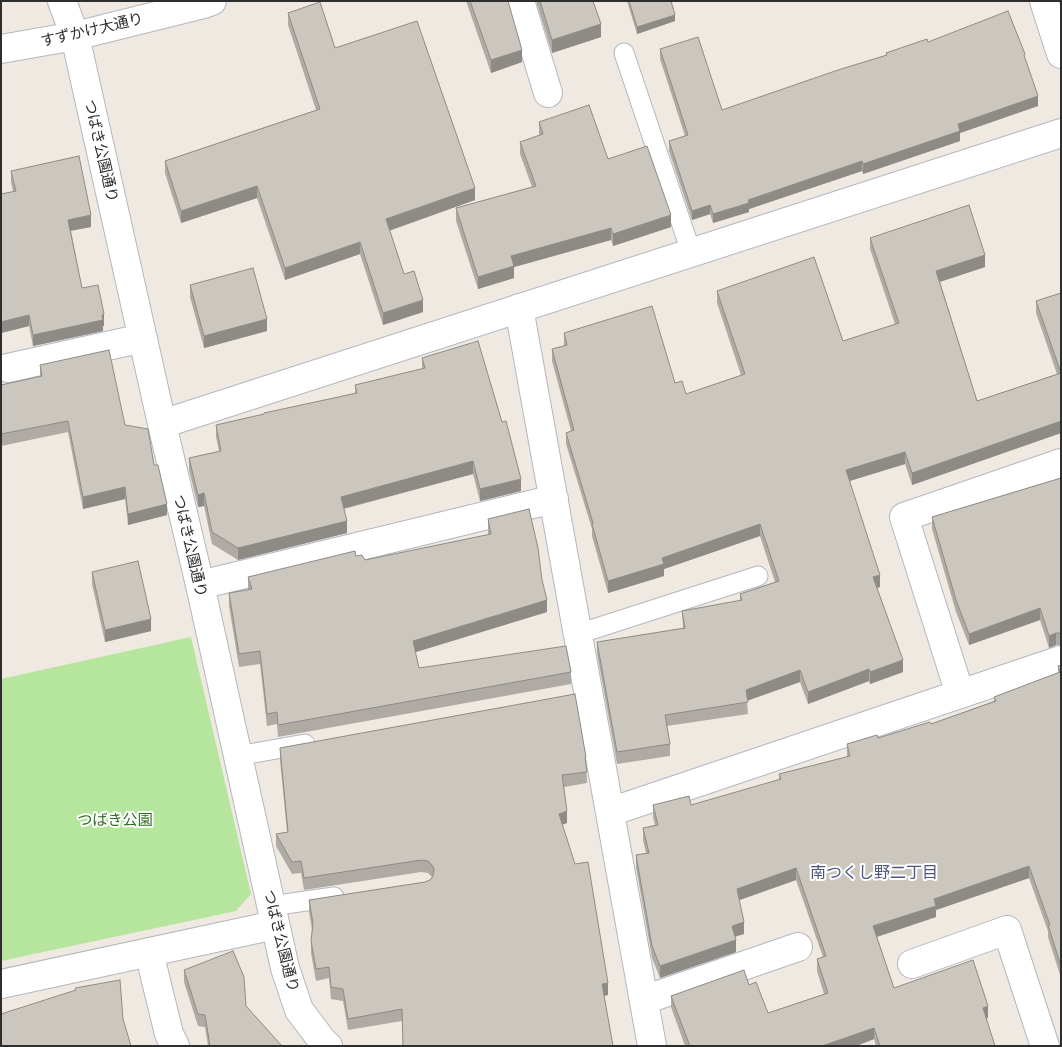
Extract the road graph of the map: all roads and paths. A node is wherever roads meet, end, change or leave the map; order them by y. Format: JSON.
{"nodes":[{"id":1,"x":62,"y":1,"type":"edge"},
{"id":2,"x":212,"y":1,"type":"edge"},
{"id":3,"x":520,"y":1,"type":"edge"},
{"id":4,"x":1044,"y":1,"type":"edge"},
{"id":5,"x":75,"y":36,"type":"junction"},
{"id":6,"x":1,"y":49,"type":"edge"},
{"id":7,"x":624,"y":53,"type":"dead end"},
{"id":8,"x":1061,"y":54,"type":"edge"},
{"id":9,"x":548,"y":93,"type":"dead end"},
{"id":10,"x":1061,"y":132,"type":"edge"},
{"id":11,"x":691,"y":252,"type":"junction"},
{"id":12,"x":519,"y":308,"type":"junction"},
{"id":13,"x":143,"y":338,"type":"junction"},
{"id":14,"x":8,"y":368,"type":"dead end"},
{"id":15,"x":162,"y":424,"type":"junction"},
{"id":16,"x":1061,"y":463,"type":"edge"},
{"id":17,"x":554,"y":499,"type":"junction"},
{"id":18,"x":758,"y":576,"type":"dead end"},
{"id":19,"x":200,"y":585,"type":"junction"},
{"id":20,"x":578,"y":634,"type":"junction"},
{"id":21,"x":1061,"y":660,"type":"edge"},
{"id":22,"x":960,"y":694,"type":"junction"},
{"id":23,"x":325,"y":740,"type":"edge"},
{"id":24,"x":237,"y":756,"type":"junction"},
{"id":25,"x":610,"y":812,"type":"junction"},
{"id":26,"x":347,"y":894,"type":"edge"},
{"id":27,"x":273,"y":915,"type":"junction"},
{"id":28,"x":798,"y":947,"type":"dead end"},
{"id":29,"x":149,"y":952,"type":"junction"},
{"id":30,"x":912,"y":964,"type":"dead end"},
{"id":31,"x":1,"y":984,"type":"edge"},
{"id":32,"x":644,"y":1000,"type":"junction"},
{"id":33,"x":175,"y":1046,"type":"edge"},
{"id":34,"x":328,"y":1046,"type":"edge"},
{"id":35,"x":652,"y":1046,"type":"edge"},
{"id":36,"x":1044,"y":1046,"type":"edge"}],
"edges":[{"from":1,"to":5,"type":"street","name":"つばき公園通り"},
{"from":2,"to":5,"type":"street","name":"すずかけ大通り"},
{"from":3,"to":9,"type":"street"},
{"from":4,"to":8,"type":"street"},
{"from":5,"to":6,"type":"street","name":"すずかけ大通り"},
{"from":5,"to":13,"type":"street","name":"つばき公園通り"},
{"from":7,"to":11,"type":"lane"},
{"from":10,"to":11,"type":"street"},
{"from":11,"to":12,"type":"street"},
{"from":12,"to":15,"type":"street"},
{"from":12,"to":17,"type":"street"},
{"from":13,"to":14,"type":"street"},
{"from":13,"to":15,"type":"street","name":"つばき公園通り"},
{"from":15,"to":19,"type":"street","name":"つばき公園通り"},
{"from":16,"to":22,"type":"street"},
{"from":17,"to":19,"type":"street"},
{"from":17,"to":20,"type":"street"},
{"from":18,"to":20,"type":"lane"},
{"from":19,"to":24,"type":"street","name":"つばき公園通り"},
{"from":20,"to":25,"type":"street"},
{"from":21,"to":22,"type":"street"},
{"from":22,"to":25,"type":"street"},
{"from":23,"to":24,"type":"lane"},
{"from":24,"to":27,"type":"street","name":"つばき公園通り"},
{"from":25,"to":32,"type":"street"},
{"from":26,"to":27,"type":"lane"},
{"from":27,"to":29,"type":"street"},
{"from":27,"to":34,"type":"street","name":"つばき公園通り"},
{"from":28,"to":32,"type":"street"},
{"from":29,"to":31,"type":"street"},
{"from":29,"to":33,"type":"street"},
{"from":30,"to":36,"type":"street"},
{"from":32,"to":35,"type":"street"}]}
